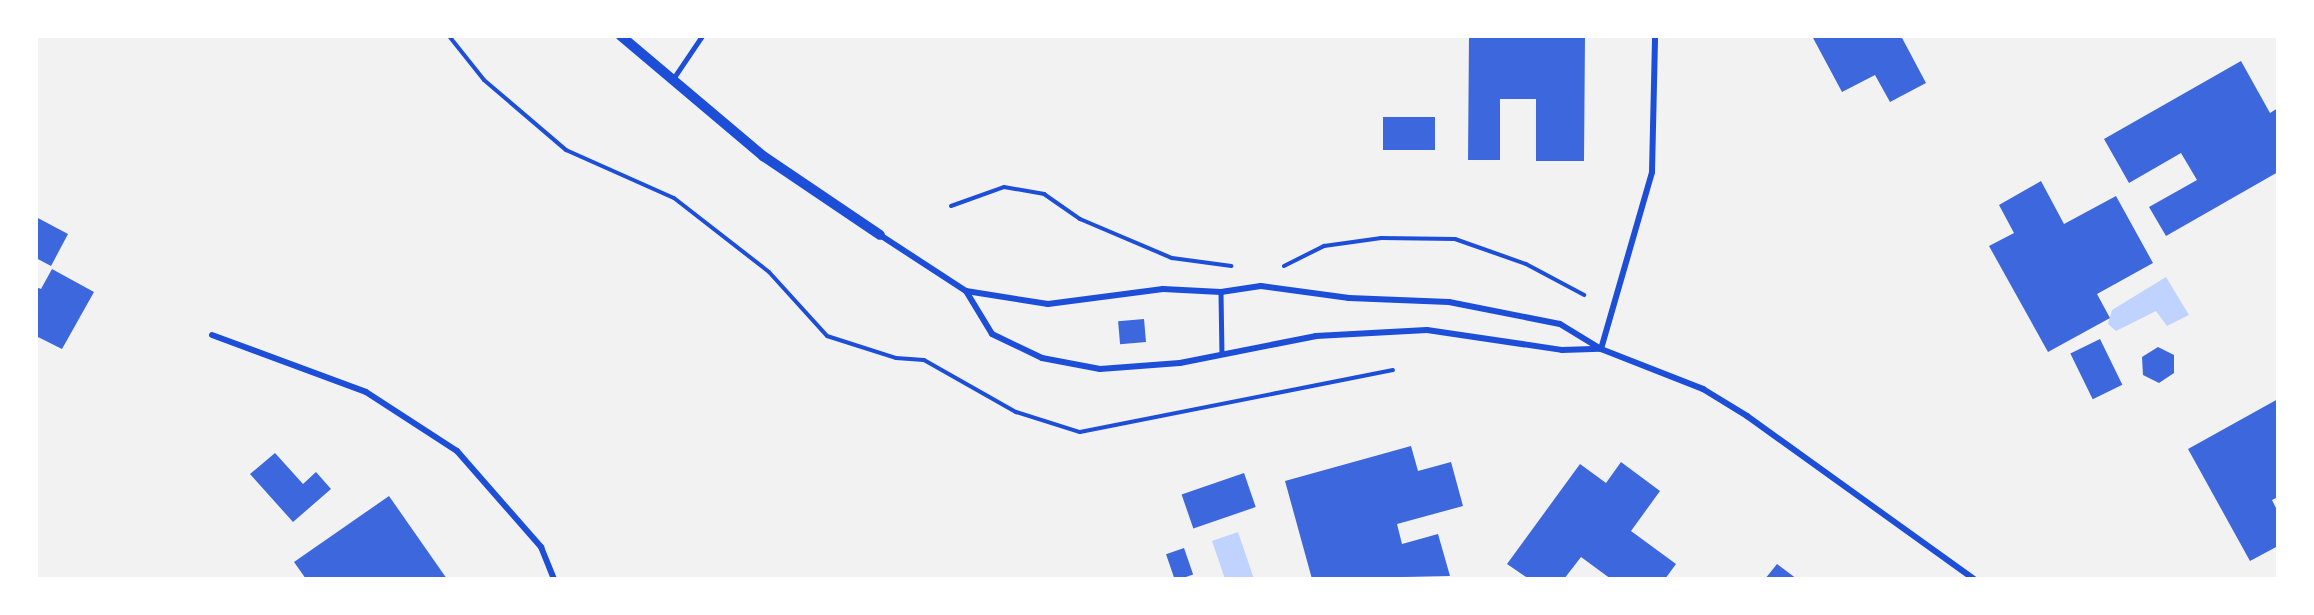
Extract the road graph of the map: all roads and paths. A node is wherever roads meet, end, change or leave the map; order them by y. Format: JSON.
{"nodes":[{"id":1,"x":449,"y":36,"type":"edge"},
{"id":2,"x":621,"y":36,"type":"edge"},
{"id":3,"x":702,"y":36,"type":"edge"},
{"id":4,"x":1655,"y":36,"type":"edge"},
{"id":5,"x":672,"y":81,"type":"junction"},
{"id":6,"x":951,"y":206,"type":"dead end"},
{"id":7,"x":880,"y":235,"type":"joint"},
{"id":8,"x":1273,"y":267,"type":"dead end"},
{"id":9,"x":1243,"y":268,"type":"dead end"},
{"id":10,"x":966,"y":291,"type":"junction"},
{"id":11,"x":1221,"y":292,"type":"junction"},
{"id":12,"x":1584,"y":295,"type":"dead end"},
{"id":13,"x":212,"y":335,"type":"dead end"},
{"id":14,"x":1601,"y":349,"type":"junction"},
{"id":15,"x":1222,"y":353,"type":"junction"},
{"id":16,"x":1393,"y":370,"type":"dead end"},
{"id":17,"x":554,"y":579,"type":"edge"},
{"id":18,"x":1974,"y":579,"type":"edge"}],
"edges":[{"from":1,"to":16,"type":"path"},
{"from":2,"to":5,"type":"street"},
{"from":3,"to":5,"type":"lane"},
{"from":4,"to":14,"type":"street"},
{"from":5,"to":7,"type":"street"},
{"from":6,"to":9,"type":"path"},
{"from":7,"to":10,"type":"street"},
{"from":8,"to":12,"type":"path"},
{"from":10,"to":11,"type":"street"},
{"from":10,"to":15,"type":"street"},
{"from":11,"to":14,"type":"street"},
{"from":11,"to":15,"type":"lane"},
{"from":13,"to":17,"type":"street"},
{"from":14,"to":15,"type":"street"},
{"from":14,"to":18,"type":"street"}]}
